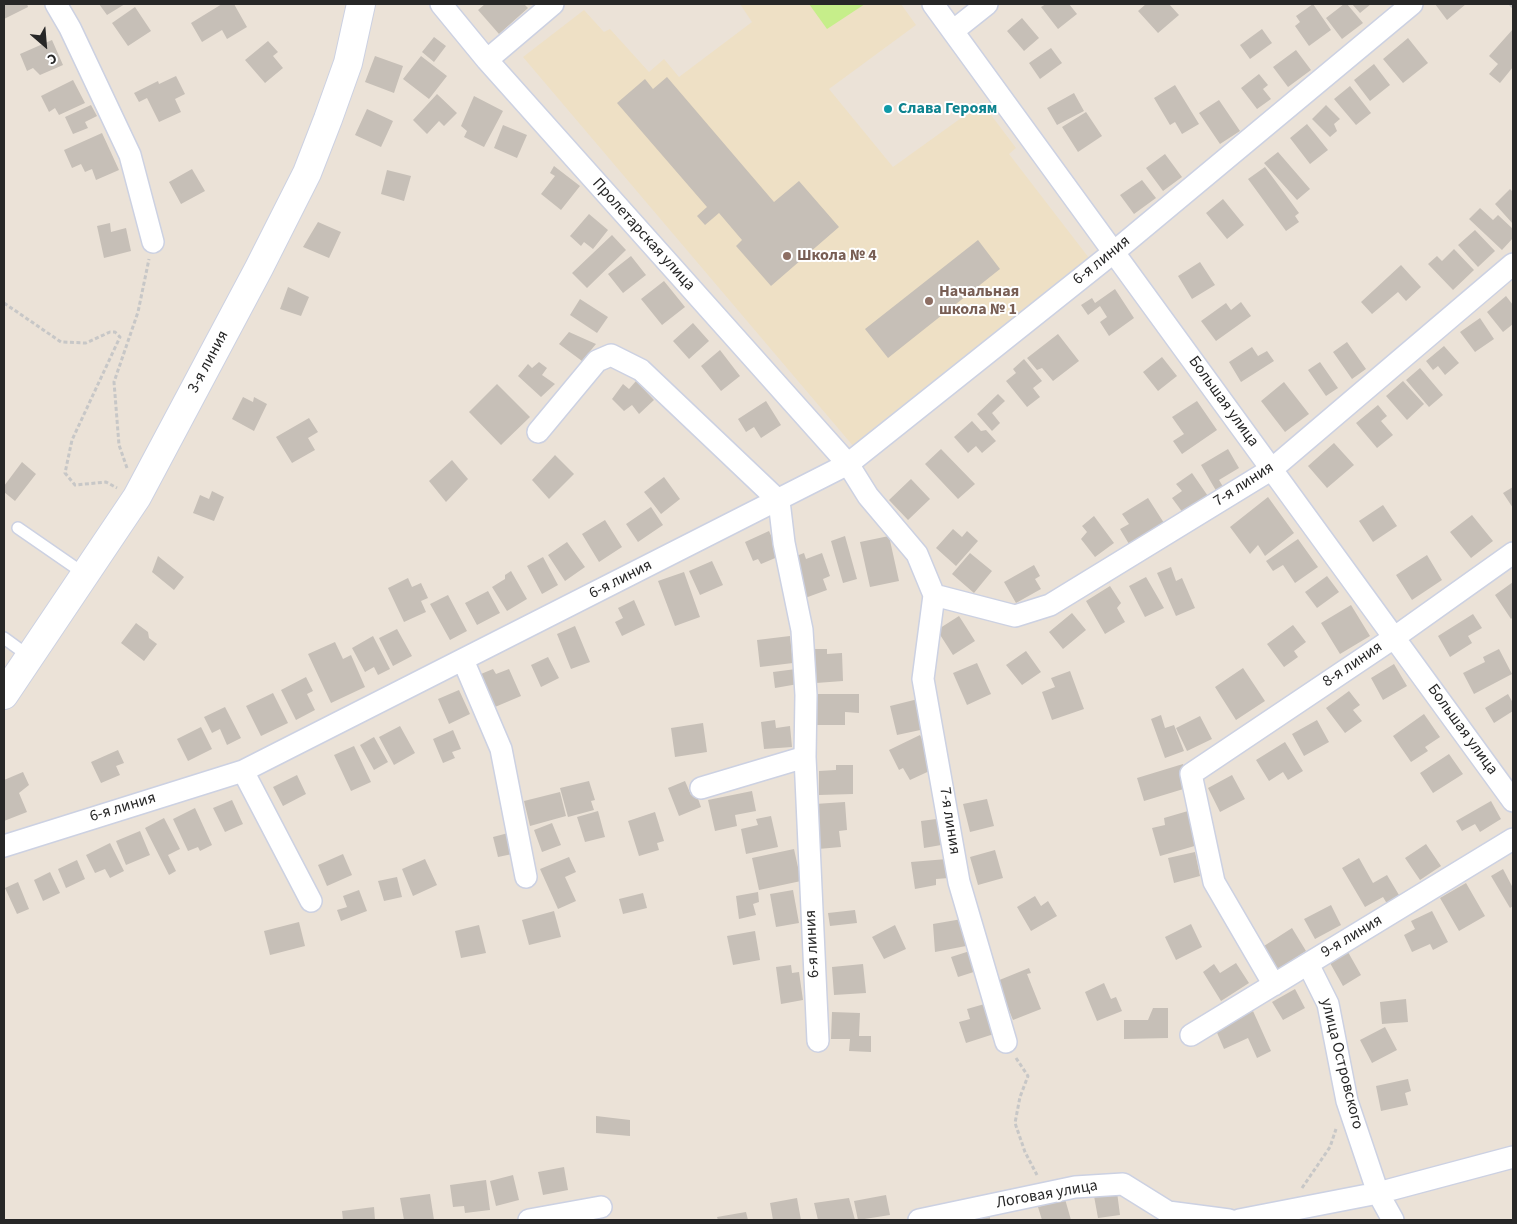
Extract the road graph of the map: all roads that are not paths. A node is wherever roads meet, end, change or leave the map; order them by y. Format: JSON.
{"nodes":[{"id":1,"x":56,"y":4,"type":"edge"},
{"id":2,"x":361,"y":4,"type":"edge"},
{"id":3,"x":441,"y":4,"type":"edge"},
{"id":4,"x":553,"y":4,"type":"edge"},
{"id":5,"x":933,"y":4,"type":"edge"},
{"id":6,"x":987,"y":4,"type":"edge"},
{"id":7,"x":1412,"y":4,"type":"edge"},
{"id":8,"x":953,"y":31,"type":"junction"},
{"id":9,"x":487,"y":60,"type":"junction"},
{"id":10,"x":153,"y":242,"type":"road end"},
{"id":11,"x":1114,"y":252,"type":"junction"},
{"id":12,"x":1513,"y":264,"type":"edge"},
{"id":13,"x":538,"y":432,"type":"dead end"},
{"id":14,"x":848,"y":464,"type":"junction"},
{"id":15,"x":1272,"y":469,"type":"junction"},
{"id":16,"x":779,"y":501,"type":"junction"},
{"id":17,"x":18,"y":528,"type":"dead end"},
{"id":18,"x":1513,"y":553,"type":"edge"},
{"id":19,"x":86,"y":575,"type":"junction"},
{"id":20,"x":934,"y":595,"type":"junction"},
{"id":21,"x":1395,"y":637,"type":"junction"},
{"id":22,"x":4,"y":638,"type":"edge"},
{"id":23,"x":30,"y":656,"type":"junction"},
{"id":24,"x":463,"y":660,"type":"junction"},
{"id":25,"x":4,"y":695,"type":"edge"},
{"id":26,"x":804,"y":757,"type":"junction"},
{"id":27,"x":243,"y":771,"type":"junction"},
{"id":28,"x":700,"y":788,"type":"dead end"},
{"id":29,"x":1513,"y":801,"type":"edge"},
{"id":30,"x":1513,"y":839,"type":"edge"},
{"id":31,"x":4,"y":846,"type":"edge"},
{"id":32,"x":526,"y":877,"type":"dead end"},
{"id":33,"x":311,"y":901,"type":"dead end"},
{"id":34,"x":1308,"y":964,"type":"junction"},
{"id":35,"x":1274,"y":985,"type":"junction"},
{"id":36,"x":1191,"y":1034,"type":"dead end"},
{"id":37,"x":818,"y":1041,"type":"dead end"},
{"id":38,"x":1006,"y":1042,"type":"road end"},
{"id":39,"x":1513,"y":1157,"type":"edge"},
{"id":40,"x":1378,"y":1192,"type":"junction"},
{"id":41,"x":601,"y":1207,"type":"dead end"},
{"id":42,"x":1294,"y":1215,"type":"edge"},
{"id":43,"x":529,"y":1220,"type":"edge"},
{"id":44,"x":919,"y":1220,"type":"edge"},
{"id":45,"x":1229,"y":1220,"type":"edge"},
{"id":46,"x":1239,"y":1220,"type":"edge"},
{"id":47,"x":1392,"y":1220,"type":"edge"}],
"edges":[{"from":1,"to":10,"type":"street"},
{"from":2,"to":19,"type":"main road","name":"3-я линия"},
{"from":3,"to":9,"type":"street","name":"Пролетарская улица"},
{"from":4,"to":9,"type":"street"},
{"from":5,"to":8,"type":"street","name":"Большая улица"},
{"from":6,"to":8,"type":"street"},
{"from":7,"to":11,"type":"street","name":"6-я линия"},
{"from":8,"to":11,"type":"street","name":"Большая улица"},
{"from":9,"to":14,"type":"street","name":"Пролетарская улица"},
{"from":11,"to":14,"type":"street","name":"6-я линия"},
{"from":11,"to":15,"type":"street","name":"Большая улица"},
{"from":12,"to":15,"type":"street","name":"7-я линия"},
{"from":13,"to":16,"type":"street"},
{"from":14,"to":16,"type":"street","name":"6-я линия"},
{"from":14,"to":20,"type":"street","name":"7-я линия"},
{"from":15,"to":20,"type":"street","name":"7-я линия"},
{"from":15,"to":21,"type":"street","name":"Большая улица"},
{"from":16,"to":24,"type":"street","name":"6-я линия"},
{"from":16,"to":26,"type":"street","name":"6-я линия"},
{"from":17,"to":19,"type":"lane"},
{"from":18,"to":21,"type":"street","name":"8-я линия"},
{"from":19,"to":23,"type":"main road","name":"3-я линия"},
{"from":20,"to":38,"type":"street","name":"7-я линия"},
{"from":21,"to":29,"type":"street","name":"Большая улица"},
{"from":21,"to":35,"type":"street","name":"8-я линия"},
{"from":22,"to":23,"type":"lane"},
{"from":23,"to":25,"type":"main road","name":"3-я линия"},
{"from":24,"to":27,"type":"street","name":"6-я линия"},
{"from":24,"to":32,"type":"street"},
{"from":26,"to":28,"type":"street"},
{"from":26,"to":37,"type":"street","name":"6-я линия"},
{"from":27,"to":31,"type":"street","name":"6-я линия"},
{"from":27,"to":33,"type":"street"},
{"from":30,"to":34,"type":"street","name":"9-я линия"},
{"from":34,"to":35,"type":"street","name":"9-я линия"},
{"from":34,"to":40,"type":"street","name":"улица Островского"},
{"from":35,"to":36,"type":"street","name":"9-я линия"},
{"from":39,"to":40,"type":"street"},
{"from":40,"to":42,"type":"street"},
{"from":40,"to":47,"type":"street","name":"улица Островского"},
{"from":41,"to":43,"type":"street"},
{"from":42,"to":46,"type":"street"},
{"from":44,"to":45,"type":"street","name":"Логовая улица"}]}
